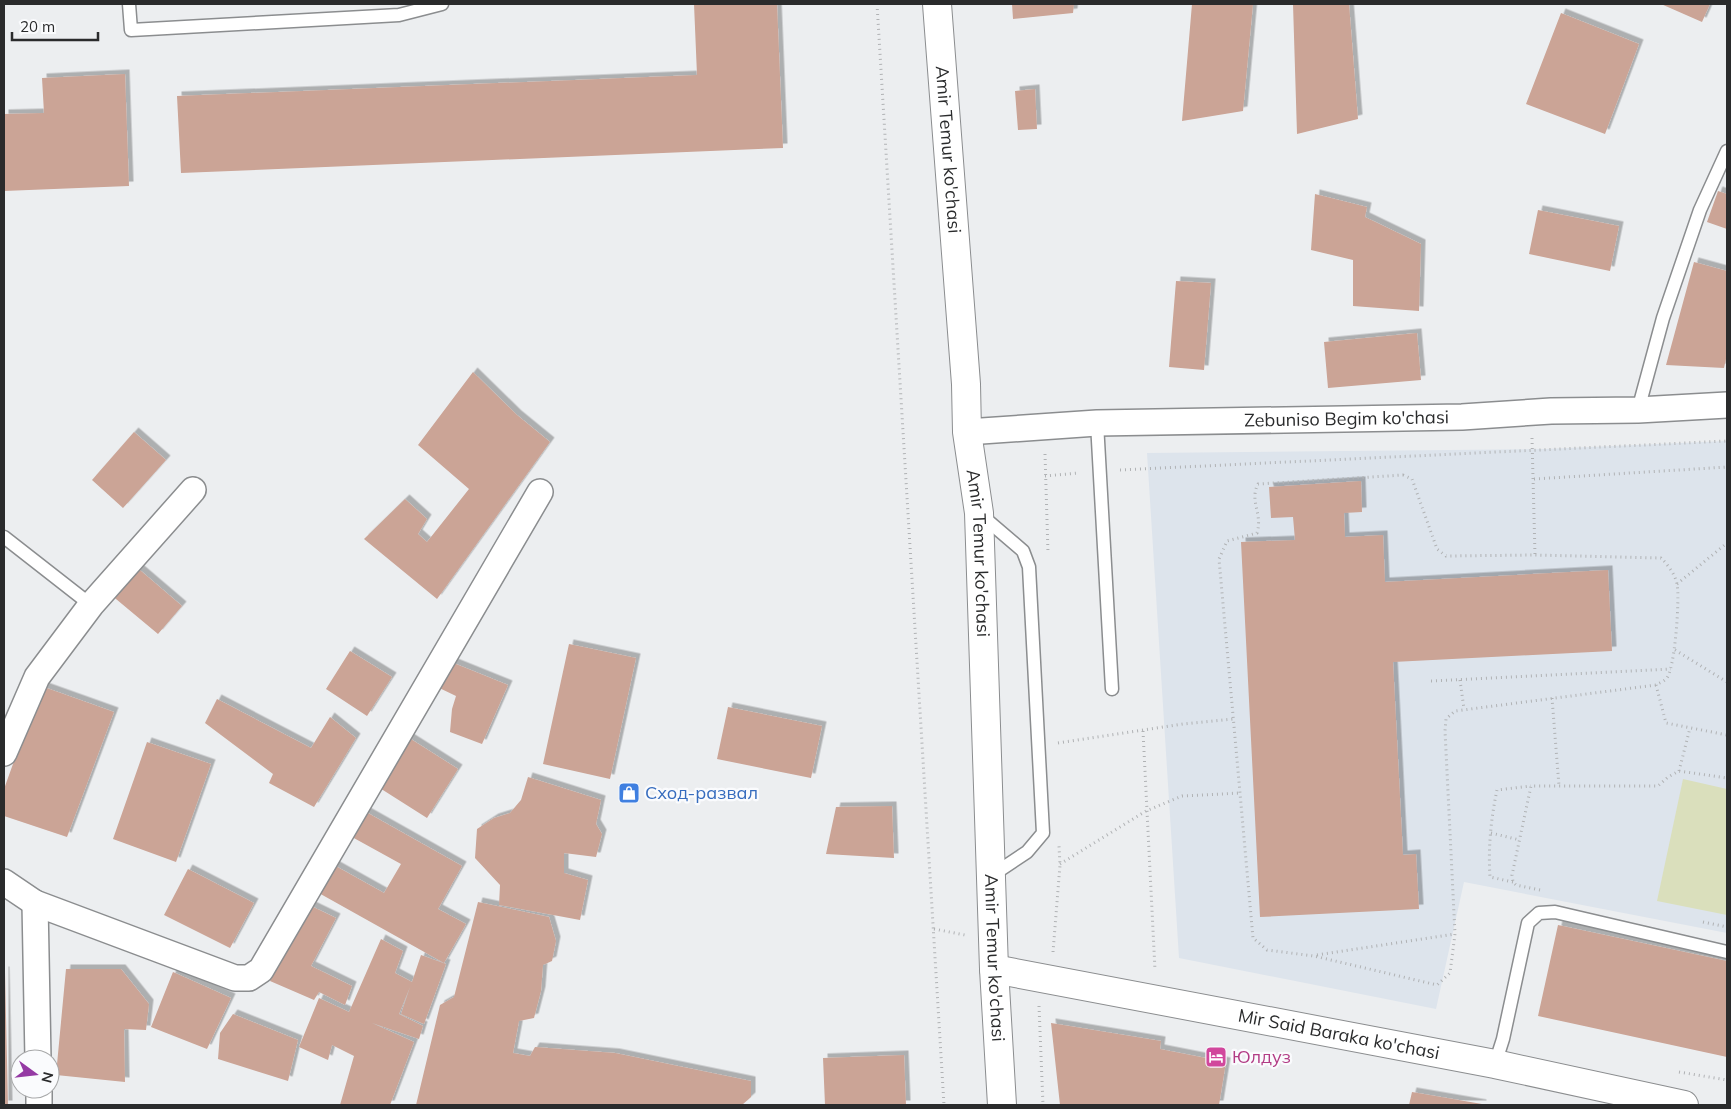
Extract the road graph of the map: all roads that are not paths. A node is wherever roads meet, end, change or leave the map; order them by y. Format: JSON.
{"nodes":[{"id":1,"x":129,"y":4,"type":"edge"},
{"id":2,"x":442,"y":4,"type":"edge"},
{"id":3,"x":937,"y":4,"type":"edge"},
{"id":4,"x":399,"y":9,"type":"edge"},
{"id":5,"x":1727,"y":151,"type":"edge"},
{"id":6,"x":1727,"y":405,"type":"edge"},
{"id":7,"x":1638,"y":410,"type":"junction"},
{"id":8,"x":1097,"y":423,"type":"junction"},
{"id":9,"x":967,"y":432,"type":"junction"},
{"id":10,"x":193,"y":490,"type":"dead end"},
{"id":11,"x":540,"y":492,"type":"dead end"},
{"id":12,"x":979,"y":513,"type":"junction"},
{"id":13,"x":4,"y":537,"type":"edge"},
{"id":14,"x":91,"y":605,"type":"junction"},
{"id":15,"x":1112,"y":689,"type":"dead end"},
{"id":16,"x":4,"y":753,"type":"edge"},
{"id":17,"x":991,"y":876,"type":"junction"},
{"id":18,"x":4,"y":882,"type":"edge"},
{"id":19,"x":35,"y":903,"type":"junction"},
{"id":20,"x":1727,"y":952,"type":"edge"},
{"id":21,"x":994,"y":969,"type":"junction"},
{"id":22,"x":38,"y":1049,"type":"edge"},
{"id":23,"x":1496,"y":1064,"type":"junction"},
{"id":24,"x":1002,"y":1105,"type":"edge"},
{"id":25,"x":1684,"y":1105,"type":"edge"}],
"edges":[{"from":1,"to":4,"type":"lane"},
{"from":2,"to":4,"type":"lane"},
{"from":3,"to":9,"type":"main road","name":"Amir Temur ko'chasi"},
{"from":5,"to":7,"type":"lane"},
{"from":6,"to":7,"type":"street","name":"Zebuniso Begim ko'chasi"},
{"from":7,"to":8,"type":"street","name":"Zebuniso Begim ko'chasi"},
{"from":8,"to":9,"type":"street","name":"Zebuniso Begim ko'chasi"},
{"from":8,"to":15,"type":"lane"},
{"from":9,"to":12,"type":"main road","name":"Amir Temur ko'chasi"},
{"from":10,"to":14,"type":"street"},
{"from":11,"to":19,"type":"street"},
{"from":12,"to":17,"type":"main road","name":"Amir Temur ko'chasi"},
{"from":12,"to":17,"type":"lane"},
{"from":13,"to":14,"type":"lane"},
{"from":14,"to":16,"type":"street"},
{"from":17,"to":21,"type":"main road","name":"Amir Temur ko'chasi"},
{"from":18,"to":19,"type":"street"},
{"from":19,"to":22,"type":"street"},
{"from":20,"to":23,"type":"lane"},
{"from":21,"to":23,"type":"main road","name":"Mir Said Baraka ko'chasi"},
{"from":21,"to":24,"type":"main road","name":"Amir Temur ko'chasi"},
{"from":23,"to":25,"type":"main road","name":"Mir Said Baraka ko'chasi"}]}
